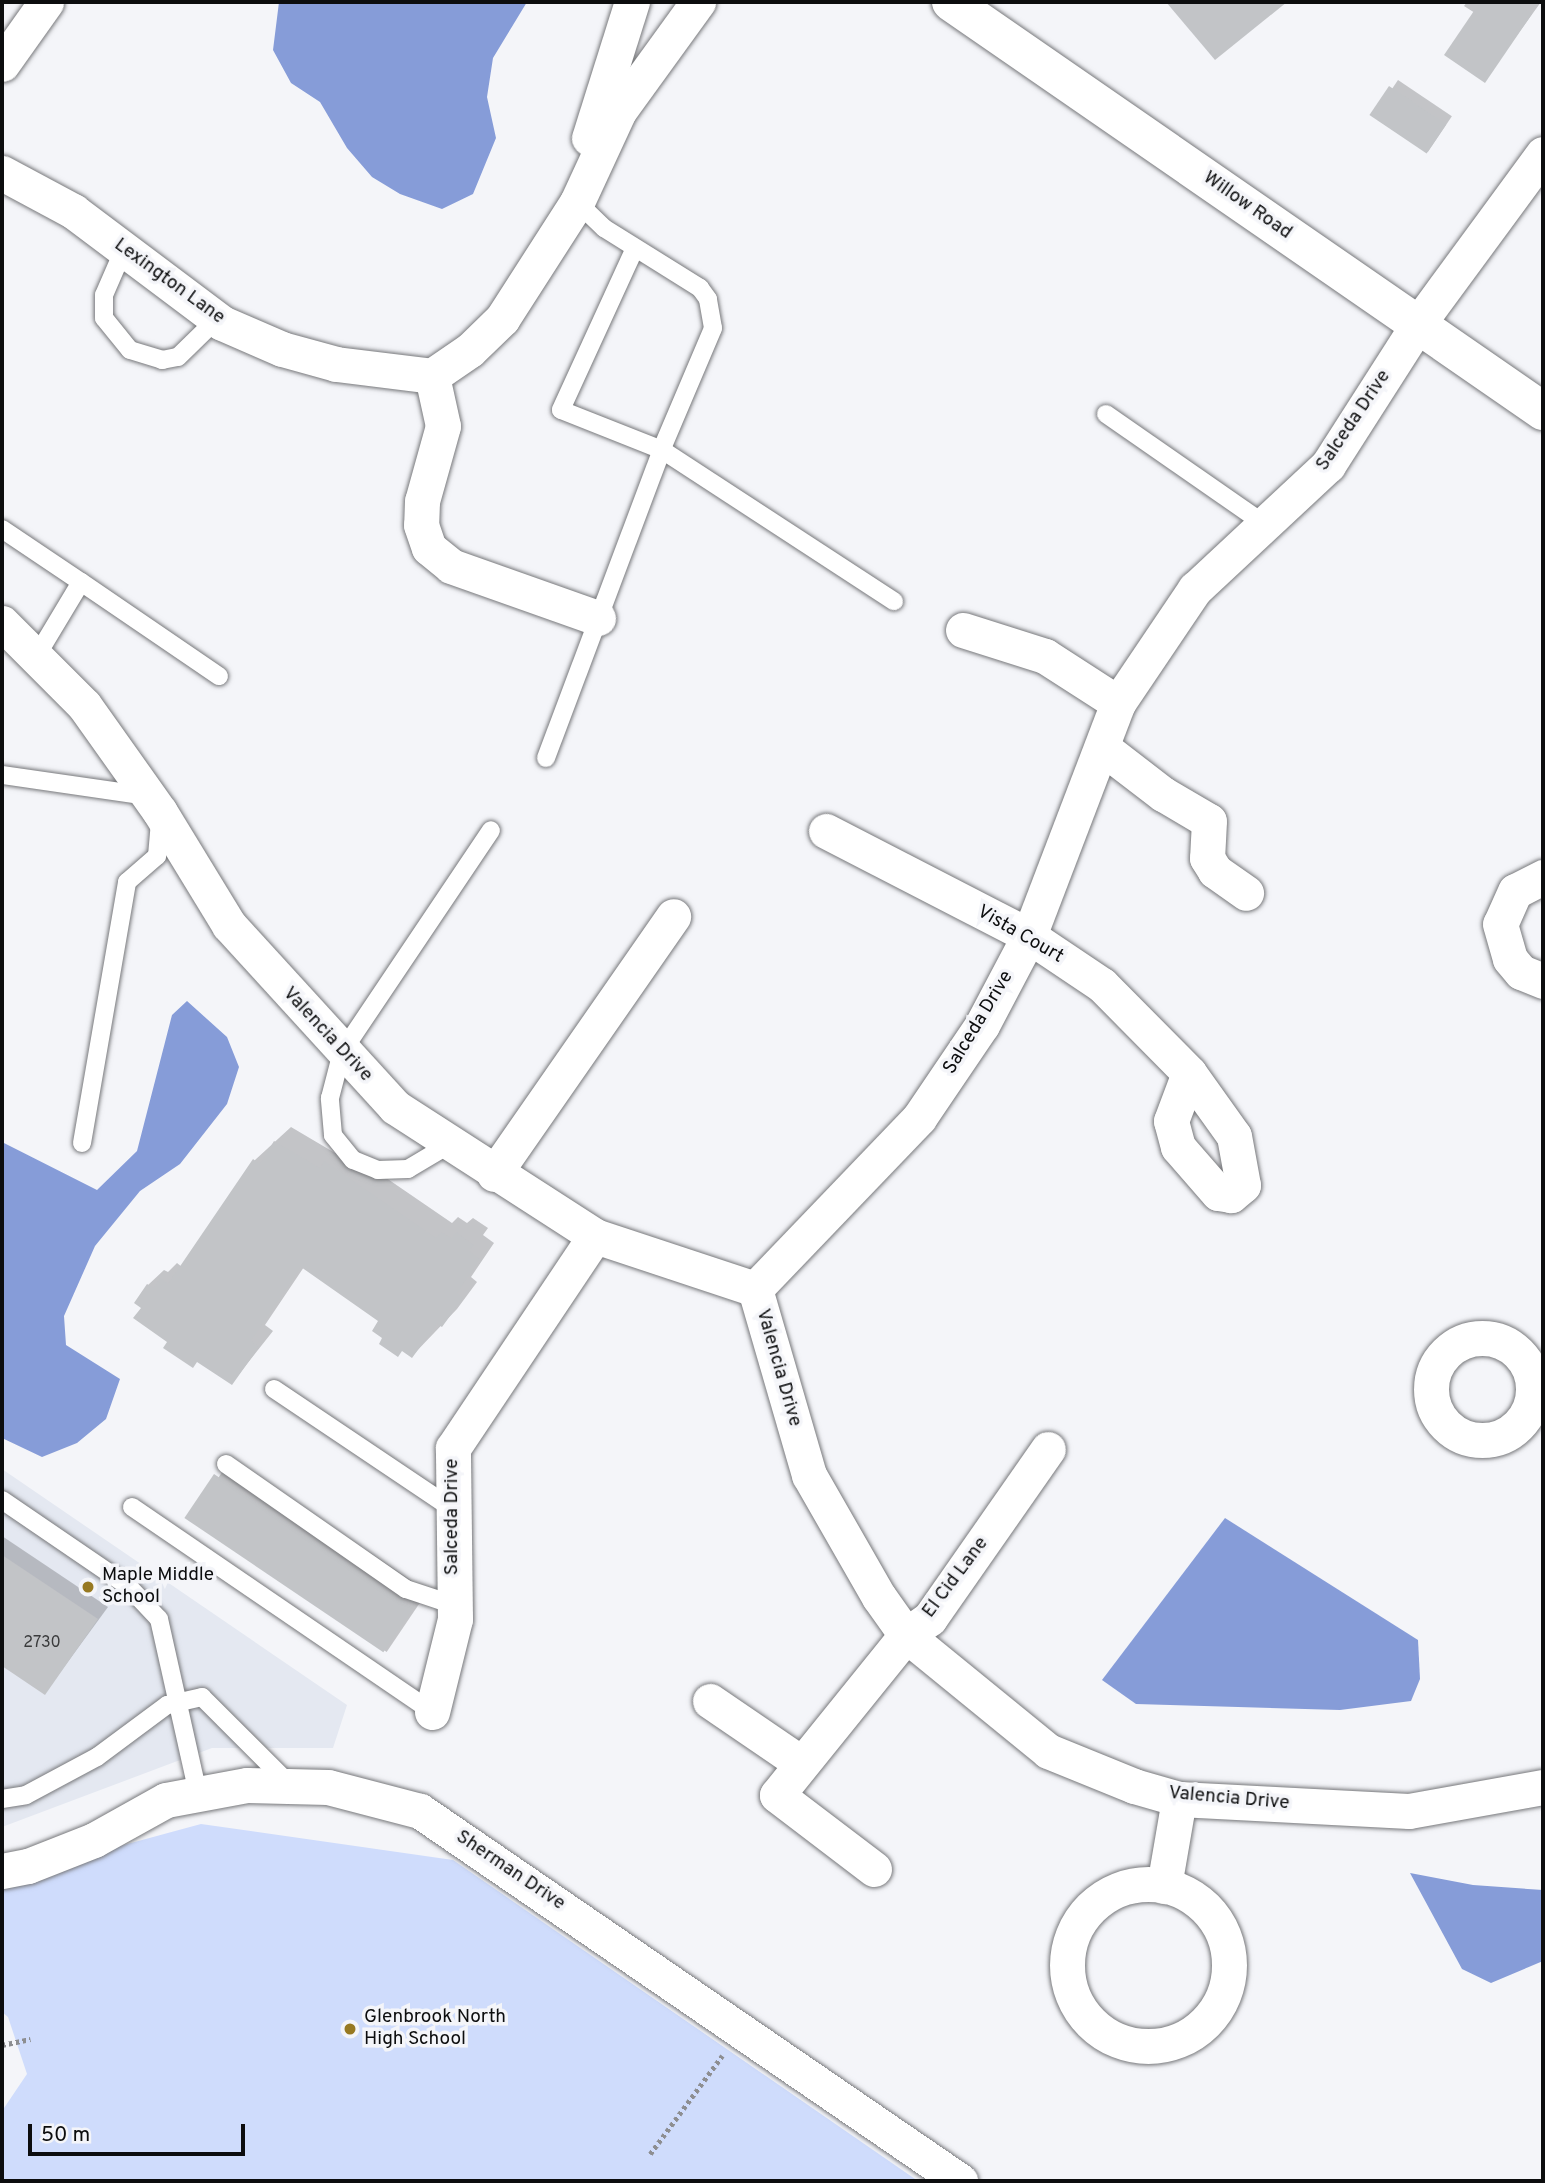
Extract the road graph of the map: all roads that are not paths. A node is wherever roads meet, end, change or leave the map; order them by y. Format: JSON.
{"nodes":[{"id":1,"x":46,"y":2,"type":"edge"},
{"id":2,"x":698,"y":2,"type":"edge"},
{"id":3,"x":951,"y":2,"type":"edge"},
{"id":4,"x":627,"y":15,"type":"edge"},
{"id":5,"x":661,"y":50,"type":"junction"},
{"id":6,"x":2,"y":64,"type":"edge"},
{"id":7,"x":1543,"y":154,"type":"edge"},
{"id":8,"x":593,"y":169,"type":"junction"},
{"id":9,"x":2,"y":173,"type":"edge"},
{"id":10,"x":577,"y":202,"type":"junction"},
{"id":11,"x":635,"y":248,"type":"junction"},
{"id":12,"x":124,"y":249,"type":"junction"},
{"id":13,"x":217,"y":320,"type":"junction"},
{"id":14,"x":1418,"y":324,"type":"junction"},
{"id":15,"x":432,"y":376,"type":"junction"},
{"id":16,"x":1543,"y":411,"type":"edge"},
{"id":17,"x":1106,"y":414,"type":"dead end"},
{"id":18,"x":662,"y":450,"type":"junction"},
{"id":19,"x":1266,"y":525,"type":"junction"},
{"id":20,"x":2,"y":529,"type":"edge"},
{"id":21,"x":81,"y":582,"type":"junction"},
{"id":22,"x":894,"y":601,"type":"dead end"},
{"id":23,"x":598,"y":618,"type":"junction"},
{"id":24,"x":963,"y":630,"type":"dead end"},
{"id":25,"x":3,"y":632,"type":"edge"},
{"id":26,"x":36,"y":657,"type":"junction"},
{"id":27,"x":219,"y":676,"type":"dead end"},
{"id":28,"x":1118,"y":703,"type":"junction"},
{"id":29,"x":1103,"y":748,"type":"junction"},
{"id":30,"x":546,"y":758,"type":"dead end"},
{"id":31,"x":2,"y":775,"type":"edge"},
{"id":32,"x":155,"y":804,"type":"junction"},
{"id":33,"x":491,"y":830,"type":"dead end"},
{"id":34,"x":826,"y":831,"type":"dead end"},
{"id":35,"x":1543,"y":877,"type":"edge"},
{"id":36,"x":1246,"y":893,"type":"dead end"},
{"id":37,"x":673,"y":916,"type":"dead end"},
{"id":38,"x":1029,"y":936,"type":"junction"},
{"id":39,"x":1543,"y":981,"type":"edge"},
{"id":40,"x":342,"y":1052,"type":"junction"},
{"id":41,"x":1189,"y":1073,"type":"dead end"},
{"id":42,"x":82,"y":1143,"type":"dead end"},
{"id":43,"x":450,"y":1144,"type":"junction"},
{"id":44,"x":494,"y":1174,"type":"junction"},
{"id":45,"x":595,"y":1236,"type":"junction"},
{"id":46,"x":755,"y":1289,"type":"junction"},
{"id":47,"x":274,"y":1389,"type":"dead end"},
{"id":48,"x":1048,"y":1449,"type":"dead end"},
{"id":49,"x":226,"y":1464,"type":"dead end"},
{"id":50,"x":2,"y":1500,"type":"edge"},
{"id":51,"x":132,"y":1507,"type":"dead end"},
{"id":52,"x":451,"y":1508,"type":"junction"},
{"id":53,"x":454,"y":1605,"type":"junction"},
{"id":54,"x":906,"y":1635,"type":"junction"},
{"id":55,"x":709,"y":1701,"type":"dead end"},
{"id":56,"x":178,"y":1702,"type":"junction"},
{"id":57,"x":432,"y":1712,"type":"joint"},
{"id":58,"x":801,"y":1763,"type":"junction"},
{"id":59,"x":292,"y":1786,"type":"junction"},
{"id":60,"x":1543,"y":1787,"type":"edge"},
{"id":61,"x":198,"y":1794,"type":"junction"},
{"id":62,"x":2,"y":1799,"type":"edge"},
{"id":63,"x":1179,"y":1799,"type":"junction"},
{"id":64,"x":874,"y":1869,"type":"dead end"},
{"id":65,"x":2,"y":1871,"type":"edge"},
{"id":66,"x":1164,"y":1886,"type":"junction"},
{"id":67,"x":960,"y":2181,"type":"edge"}],
"edges":[{"from":1,"to":6,"type":"street"},
{"from":2,"to":5,"type":"street"},
{"from":3,"to":14,"type":"main road","name":"Willow Road"},
{"from":4,"to":5,"type":"street"},
{"from":4,"to":8,"type":"street"},
{"from":5,"to":8,"type":"street"},
{"from":7,"to":14,"type":"street","name":"Salceda Drive"},
{"from":8,"to":10,"type":"street"},
{"from":9,"to":12,"type":"street","name":"Lexington Lane"},
{"from":10,"to":11,"type":"lane"},
{"from":10,"to":15,"type":"street"},
{"from":11,"to":18,"type":"lane"},
{"from":11,"to":18,"type":"lane"},
{"from":12,"to":13,"type":"street","name":"Lexington Lane"},
{"from":12,"to":13,"type":"lane"},
{"from":13,"to":15,"type":"street","name":"Lexington Lane"},
{"from":14,"to":16,"type":"main road","name":"Willow Road"},
{"from":14,"to":19,"type":"street","name":"Salceda Drive"},
{"from":15,"to":23,"type":"street"},
{"from":17,"to":19,"type":"lane"},
{"from":18,"to":22,"type":"lane"},
{"from":18,"to":23,"type":"lane"},
{"from":19,"to":28,"type":"street","name":"Salceda Drive"},
{"from":20,"to":21,"type":"lane"},
{"from":21,"to":26,"type":"lane"},
{"from":21,"to":27,"type":"lane"},
{"from":23,"to":30,"type":"lane"},
{"from":24,"to":28,"type":"street"},
{"from":25,"to":26,"type":"street","name":"Valencia Drive"},
{"from":26,"to":32,"type":"street","name":"Valencia Drive"},
{"from":28,"to":29,"type":"street","name":"Salceda Drive"},
{"from":29,"to":36,"type":"street"},
{"from":29,"to":38,"type":"street","name":"Salceda Drive"},
{"from":31,"to":32,"type":"lane"},
{"from":32,"to":40,"type":"street","name":"Valencia Drive"},
{"from":32,"to":42,"type":"lane"},
{"from":33,"to":40,"type":"lane"},
{"from":34,"to":38,"type":"street","name":"Vista Court"},
{"from":35,"to":39,"type":"street"},
{"from":37,"to":44,"type":"street"},
{"from":38,"to":41,"type":"street","name":"Vista Court"},
{"from":38,"to":46,"type":"street","name":"Salceda Drive"},
{"from":40,"to":43,"type":"street","name":"Valencia Drive"},
{"from":40,"to":43,"type":"lane"},
{"from":43,"to":44,"type":"street","name":"Valencia Drive"},
{"from":44,"to":45,"type":"street","name":"Valencia Drive"},
{"from":45,"to":46,"type":"street","name":"Valencia Drive"},
{"from":45,"to":52,"type":"street","name":"Salceda Drive"},
{"from":46,"to":54,"type":"street","name":"Valencia Drive"},
{"from":47,"to":52,"type":"lane"},
{"from":48,"to":54,"type":"street","name":"El Cid Lane"},
{"from":49,"to":53,"type":"lane"},
{"from":50,"to":56,"type":"lane"},
{"from":51,"to":57,"type":"lane"},
{"from":52,"to":53,"type":"street","name":"Salceda Drive"},
{"from":53,"to":57,"type":"street","name":"Salceda Drive"},
{"from":54,"to":58,"type":"street","name":"El Cid Lane"},
{"from":54,"to":63,"type":"street","name":"Valencia Drive"},
{"from":55,"to":58,"type":"street"},
{"from":56,"to":59,"type":"lane"},
{"from":56,"to":61,"type":"lane"},
{"from":56,"to":62,"type":"lane"},
{"from":58,"to":64,"type":"street","name":"El Cid Lane"},
{"from":59,"to":61,"type":"street","name":"Sherman Drive"},
{"from":59,"to":67,"type":"street","name":"Sherman Drive"},
{"from":60,"to":63,"type":"street","name":"Valencia Drive"},
{"from":61,"to":65,"type":"street","name":"Sherman Drive"},
{"from":63,"to":66,"type":"street"},
{"from":66,"to":66,"type":"street"}]}
